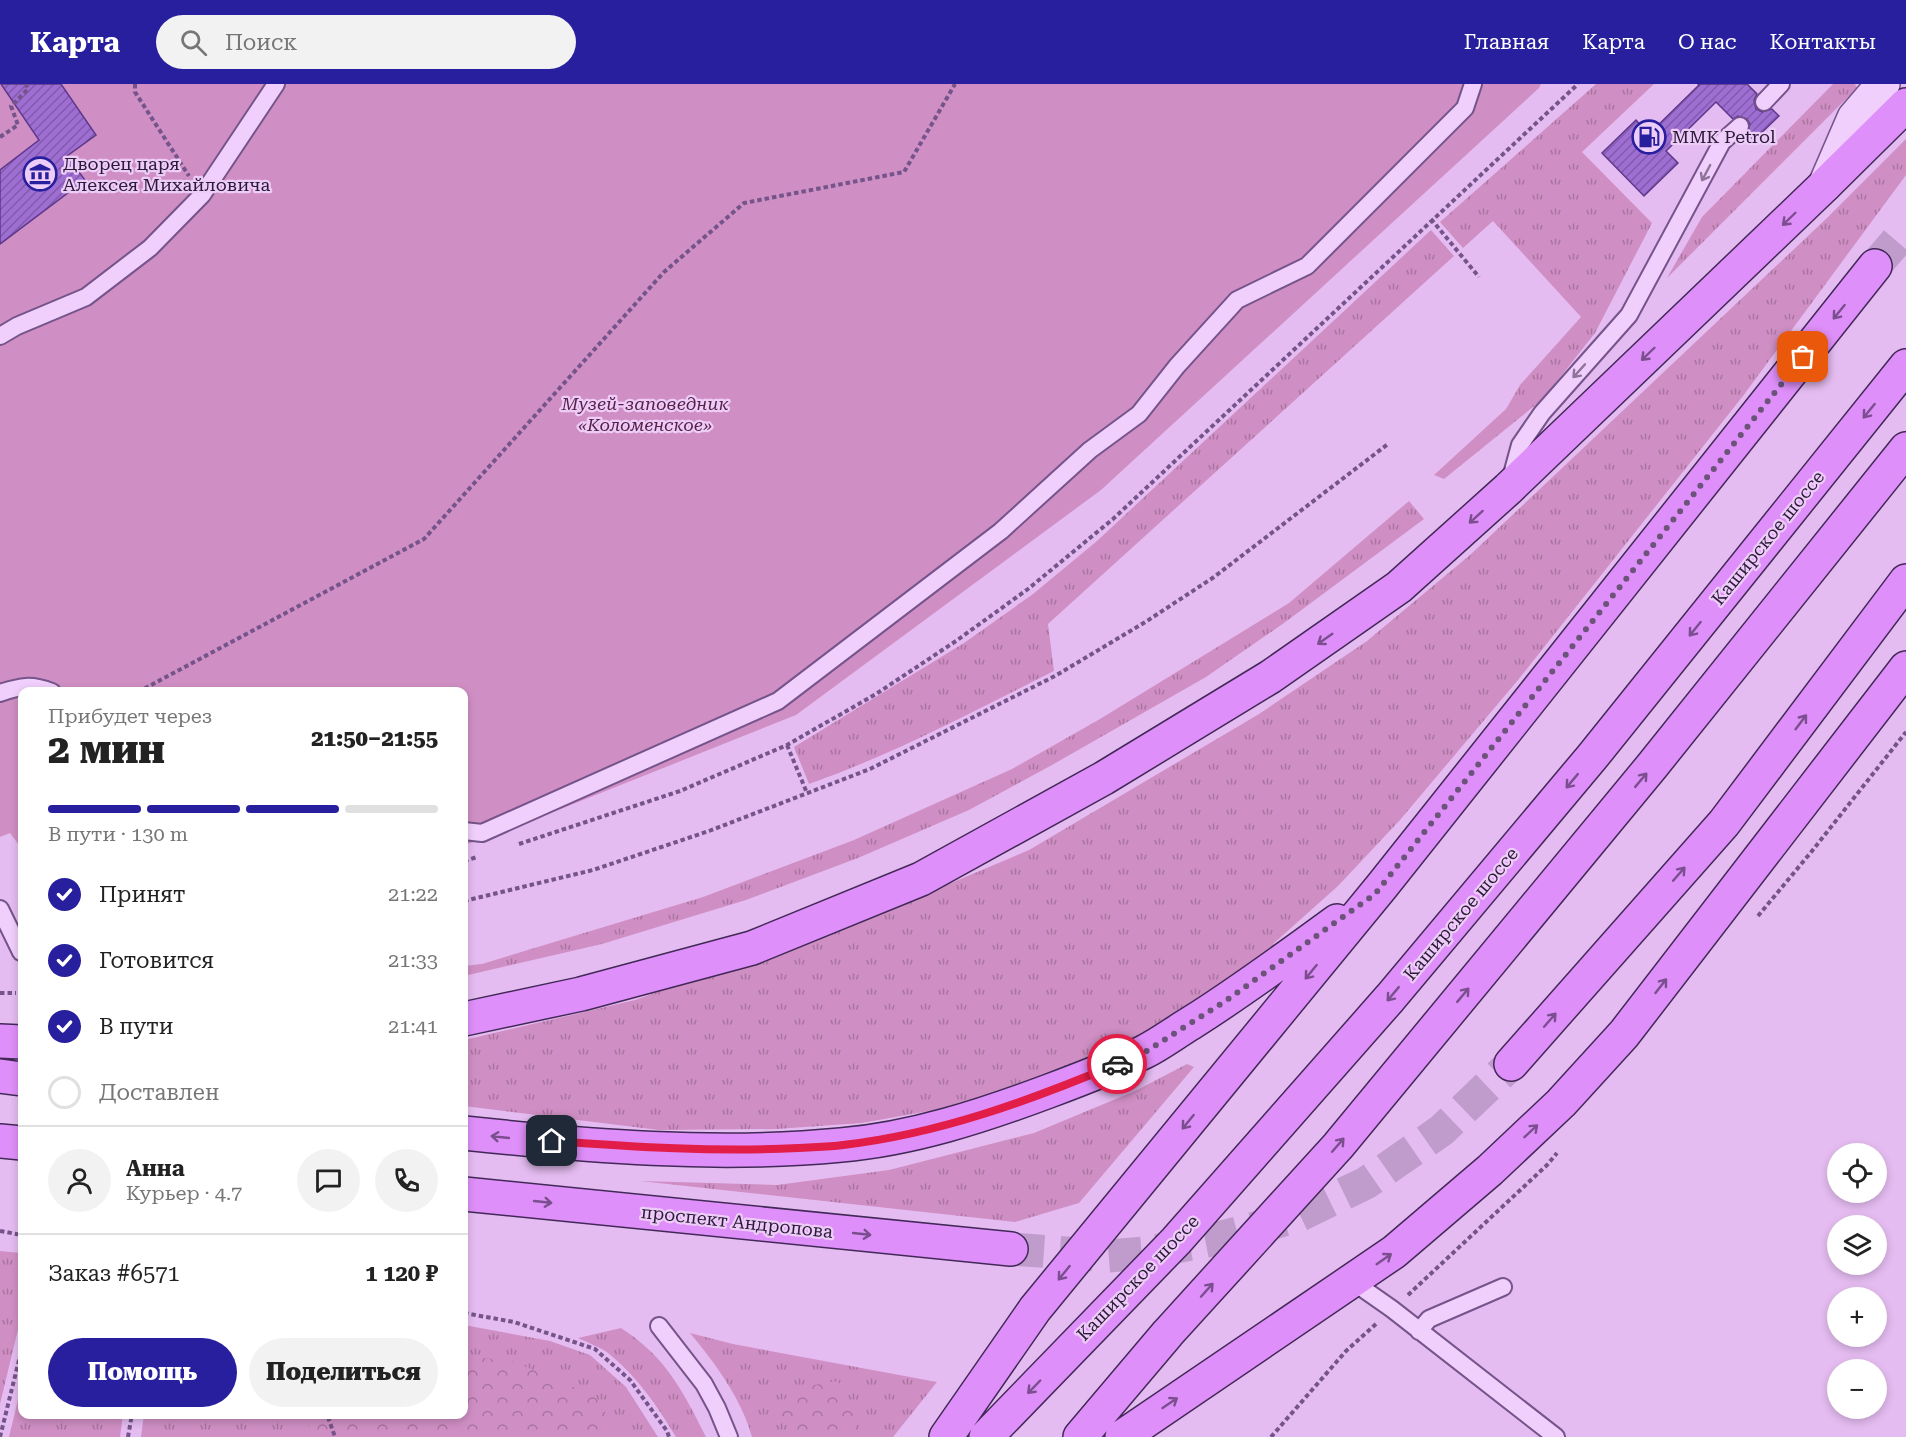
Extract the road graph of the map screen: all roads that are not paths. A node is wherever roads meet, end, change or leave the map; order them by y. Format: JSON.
{"nodes":[{"id":1,"x":276,"y":84,"type":"edge"},
{"id":2,"x":1473,"y":84,"type":"edge"},
{"id":3,"x":1781,"y":84,"type":"edge"},
{"id":4,"x":1883,"y":84,"type":"edge"},
{"id":5,"x":1764,"y":102,"type":"dead end"},
{"id":6,"x":1906,"y":105,"type":"edge"},
{"id":7,"x":1740,"y":126,"type":"dead end"},
{"id":8,"x":1826,"y":184,"type":"junction"},
{"id":9,"x":1875,"y":266,"type":"tunnel mouth"},
{"id":10,"x":0,"y":336,"type":"edge"},
{"id":11,"x":1906,"y":366,"type":"edge"},
{"id":12,"x":1906,"y":449,"type":"edge"},
{"id":13,"x":1508,"y":489,"type":"junction"},
{"id":14,"x":1906,"y":581,"type":"edge"},
{"id":15,"x":1906,"y":668,"type":"edge"},
{"id":16,"x":18,"y":688,"type":"edge"},
{"id":17,"x":0,"y":693,"type":"edge"},
{"id":18,"x":468,"y":831,"type":"edge"},
{"id":19,"x":1375,"y":894,"type":"junction"},
{"id":20,"x":0,"y":909,"type":"edge"},
{"id":21,"x":18,"y":946,"type":"edge"},
{"id":22,"x":468,"y":1018,"type":"edge"},
{"id":23,"x":0,"y":1041,"type":"edge"},
{"id":24,"x":18,"y":1042,"type":"edge"},
{"id":25,"x":1511,"y":1064,"type":"tunnel mouth"},
{"id":26,"x":0,"y":1076,"type":"edge"},
{"id":27,"x":18,"y":1078,"type":"edge"},
{"id":28,"x":468,"y":1133,"type":"edge"},
{"id":29,"x":0,"y":1141,"type":"edge"},
{"id":30,"x":18,"y":1143,"type":"edge"},
{"id":31,"x":468,"y":1194,"type":"edge"},
{"id":32,"x":1011,"y":1249,"type":"tunnel mouth"},
{"id":33,"x":1352,"y":1281,"type":"junction"},
{"id":34,"x":1503,"y":1287,"type":"dead end"},
{"id":35,"x":659,"y":1326,"type":"dead end"},
{"id":36,"x":1419,"y":1331,"type":"junction"},
{"id":37,"x":1140,"y":1433,"type":"edge"},
{"id":38,"x":729,"y":1437,"type":"edge"},
{"id":39,"x":946,"y":1437,"type":"edge"},
{"id":40,"x":986,"y":1437,"type":"edge"},
{"id":41,"x":1080,"y":1437,"type":"edge"},
{"id":42,"x":1556,"y":1437,"type":"edge"}],
"edges":[{"from":1,"to":10,"type":"lane"},
{"from":2,"to":18,"type":"lane"},
{"from":3,"to":5,"type":"lane"},
{"from":4,"to":8,"type":"street"},
{"from":6,"to":8,"type":"main road"},
{"from":7,"to":13,"type":"lane","one_way":true},
{"from":8,"to":13,"type":"main road","one_way":true},
{"from":9,"to":19,"type":"main road","one_way":true},
{"from":11,"to":40,"type":"main road","name":"Каширское шоссе","one_way":true},
{"from":41,"to":12,"type":"main road","one_way":true},
{"from":13,"to":22,"type":"main road","one_way":true},
{"from":25,"to":14,"type":"main road","one_way":true},
{"from":33,"to":15,"type":"main road","one_way":true},
{"from":16,"to":17,"type":"lane"},
{"from":19,"to":28,"type":"main road","one_way":true},
{"from":19,"to":39,"type":"main road","one_way":true},
{"from":20,"to":21,"type":"lane"},
{"from":23,"to":24,"type":"main road"},
{"from":26,"to":27,"type":"main road"},
{"from":29,"to":30,"type":"main road"},
{"from":31,"to":32,"type":"main road","name":"проспект Андропова","one_way":true},
{"from":33,"to":36,"type":"lane"},
{"from":37,"to":33,"type":"main road","one_way":true},
{"from":34,"to":36,"type":"lane"},
{"from":35,"to":38,"type":"lane"},
{"from":36,"to":42,"type":"lane"}]}
